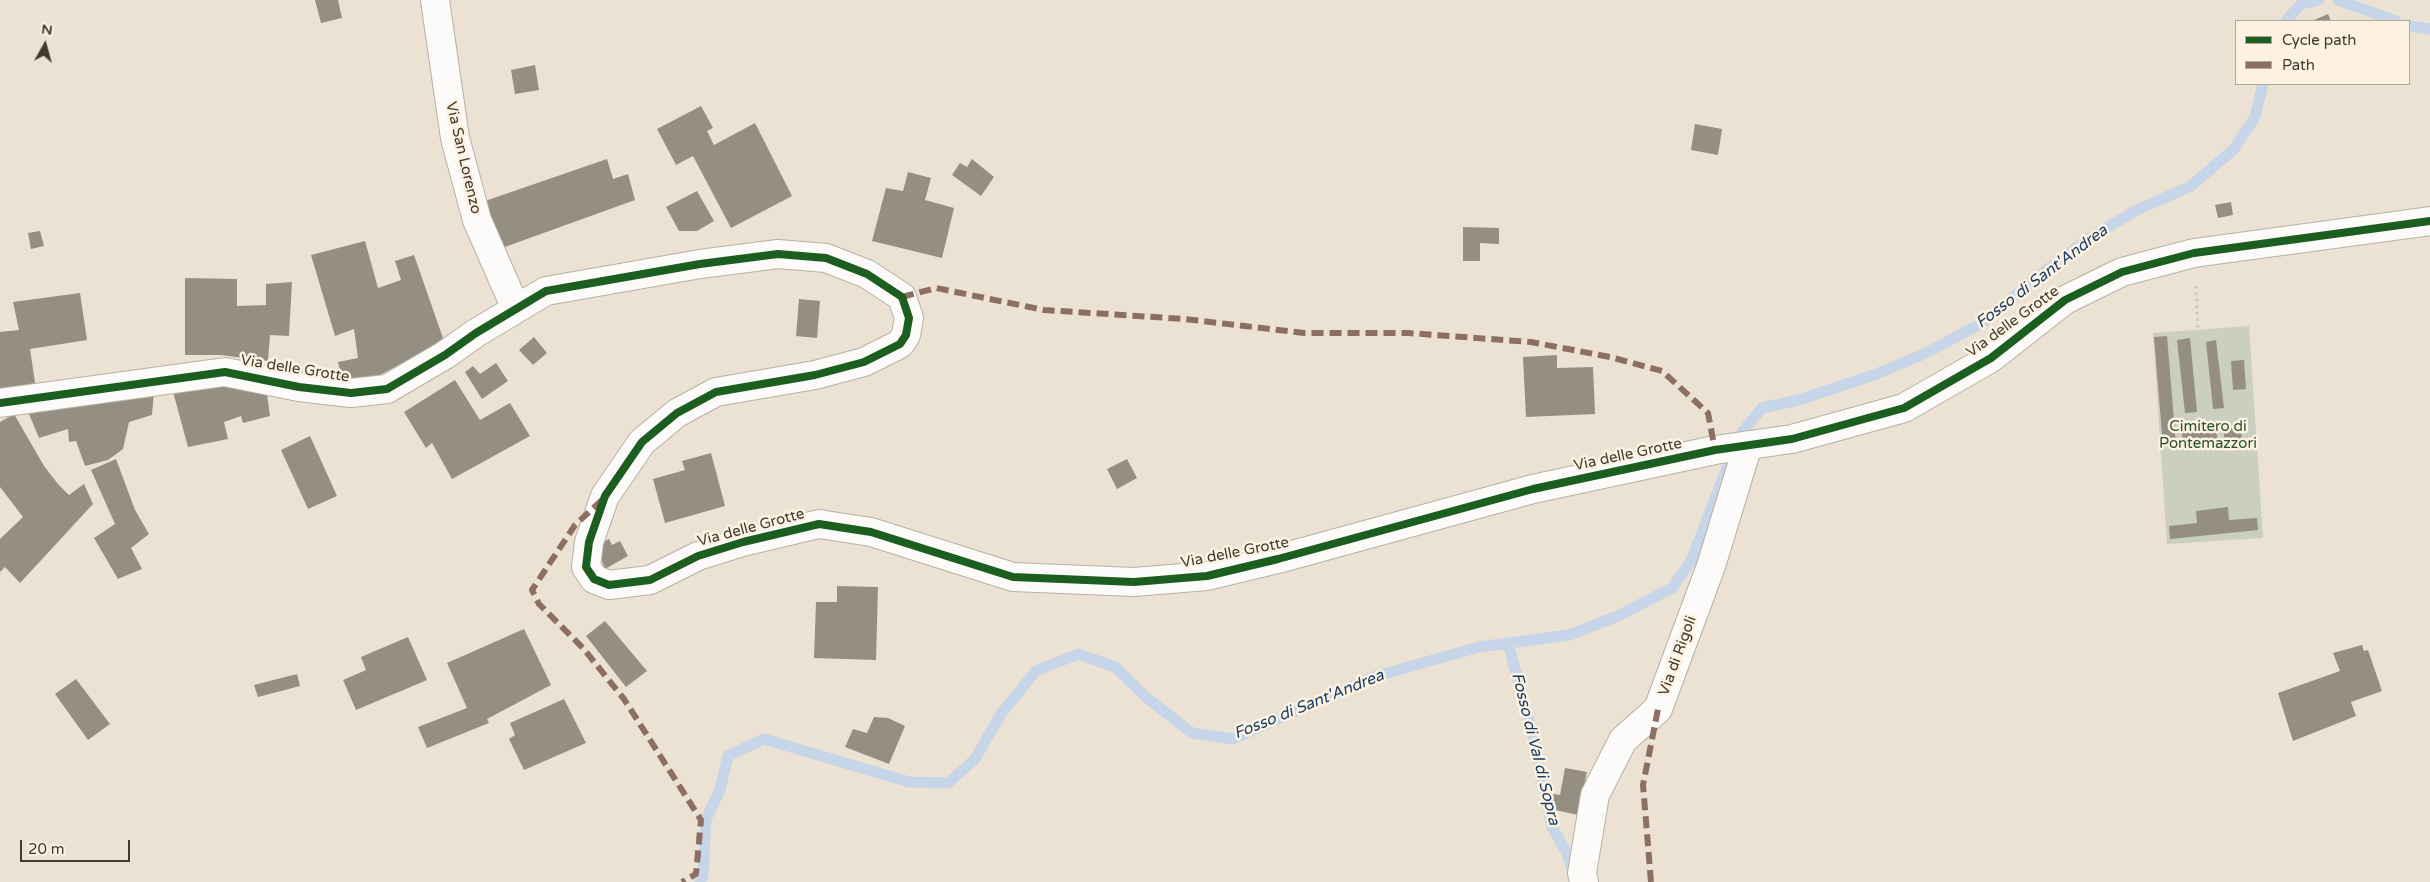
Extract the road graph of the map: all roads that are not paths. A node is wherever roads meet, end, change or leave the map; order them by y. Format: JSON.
{"nodes":[{"id":1,"x":435,"y":0,"type":"edge"},
{"id":2,"x":2430,"y":220,"type":"edge"},
{"id":3,"x":516,"y":309,"type":"junction"},
{"id":4,"x":0,"y":404,"type":"edge"},
{"id":5,"x":1747,"y":445,"type":"junction"},
{"id":6,"x":1584,"y":882,"type":"edge"}],
"edges":[{"from":1,"to":3,"type":"street","name":"Via San Lorenzo"},
{"from":2,"to":5,"type":"street","name":"Via delle Grotte"},
{"from":3,"to":4,"type":"street","name":"Via delle Grotte"},
{"from":3,"to":5,"type":"street","name":"Via delle Grotte"},
{"from":5,"to":6,"type":"street","name":"Via di Rigoli"}]}
